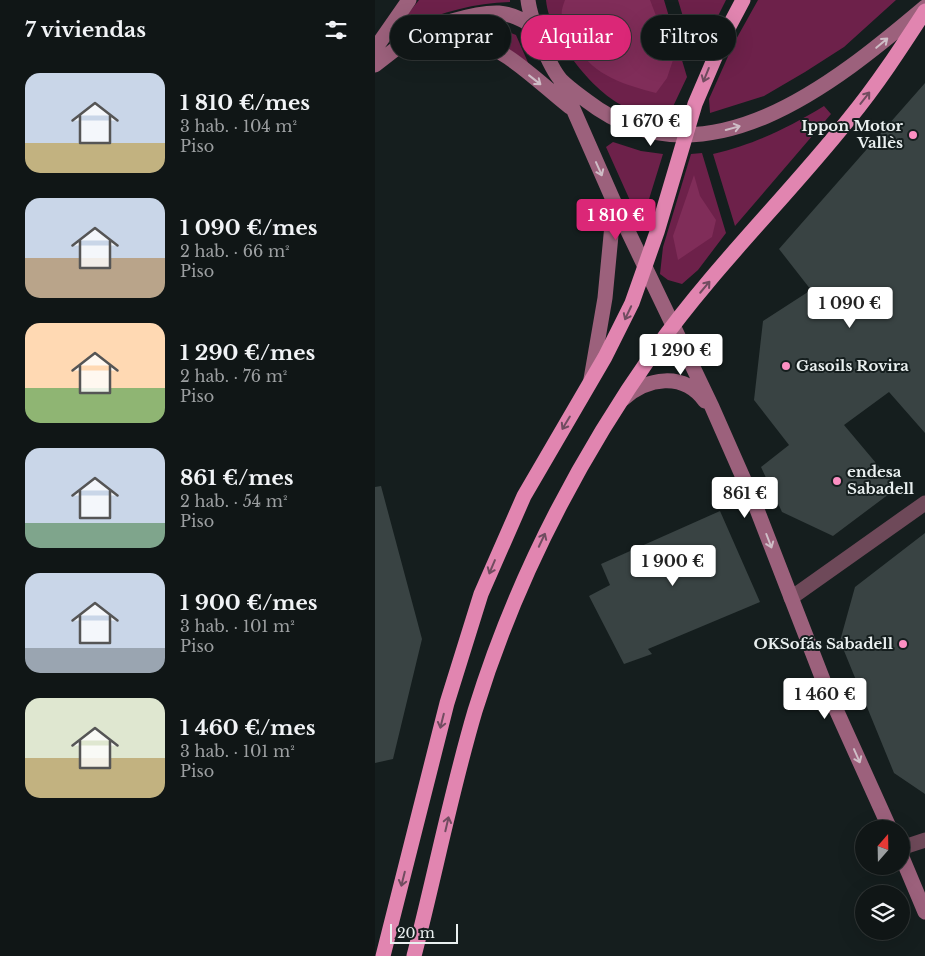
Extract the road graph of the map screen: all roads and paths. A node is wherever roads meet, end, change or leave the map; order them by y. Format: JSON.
{"nodes":[{"id":1,"x":409,"y":0,"type":"edge"},
{"id":2,"x":528,"y":0,"type":"edge"},
{"id":3,"x":743,"y":0,"type":"edge"},
{"id":4,"x":925,"y":7,"type":"edge"},
{"id":5,"x":925,"y":11,"type":"edge"},
{"id":6,"x":477,"y":15,"type":"edge"},
{"id":7,"x":506,"y":15,"type":"edge"},
{"id":8,"x":532,"y":15,"type":"edge"},
{"id":9,"x":375,"y":49,"type":"edge"},
{"id":10,"x":390,"y":53,"type":"edge"},
{"id":11,"x":510,"y":60,"type":"edge"},
{"id":12,"x":550,"y":60,"type":"edge"},
{"id":13,"x":375,"y":64,"type":"edge"},
{"id":14,"x":559,"y":79,"type":"junction"},
{"id":15,"x":572,"y":109,"type":"junction"},
{"id":16,"x":685,"y":136,"type":"junction"},
{"id":17,"x":614,"y":202,"type":"junction"},
{"id":18,"x":645,"y":268,"type":"junction"},
{"id":19,"x":674,"y":325,"type":"junction"},
{"id":20,"x":591,"y":381,"type":"junction"},
{"id":21,"x":622,"y":400,"type":"junction"},
{"id":22,"x":716,"y":416,"type":"junction"},
{"id":23,"x":925,"y":503,"type":"edge"},
{"id":24,"x":791,"y":598,"type":"junction"},
{"id":25,"x":886,"y":820,"type":"edge"},
{"id":26,"x":925,"y":840,"type":"edge"},
{"id":27,"x":910,"y":845,"type":"edge"},
{"id":28,"x":910,"y":874,"type":"edge"},
{"id":29,"x":924,"y":906,"type":"edge"},
{"id":30,"x":383,"y":956,"type":"edge"},
{"id":31,"x":414,"y":956,"type":"edge"}],
"edges":[{"from":1,"to":9,"type":"main road"},
{"from":2,"to":8,"type":"main road"},
{"from":3,"to":16,"type":"highway","one_way":true},
{"from":16,"to":4,"type":"main road","one_way":true},
{"from":19,"to":5,"type":"highway","one_way":true},
{"from":6,"to":7,"type":"main road"},
{"from":10,"to":13,"type":"main road"},
{"from":11,"to":15,"type":"main road","one_way":true},
{"from":12,"to":14,"type":"main road"},
{"from":14,"to":15,"type":"main road"},
{"from":14,"to":16,"type":"main road"},
{"from":15,"to":17,"type":"main road","one_way":true},
{"from":16,"to":18,"type":"highway"},
{"from":17,"to":18,"type":"main road"},
{"from":17,"to":20,"type":"main road"},
{"from":18,"to":19,"type":"main road"},
{"from":18,"to":20,"type":"highway","one_way":true},
{"from":19,"to":21,"type":"highway"},
{"from":19,"to":22,"type":"main road"},
{"from":20,"to":30,"type":"highway","one_way":true},
{"from":21,"to":22,"type":"main road"},
{"from":31,"to":21,"type":"highway","one_way":true},
{"from":22,"to":24,"type":"main road","one_way":true},
{"from":23,"to":24,"type":"street"},
{"from":24,"to":25,"type":"main road","one_way":true},
{"from":26,"to":27,"type":"street"},
{"from":28,"to":29,"type":"main road"}]}
